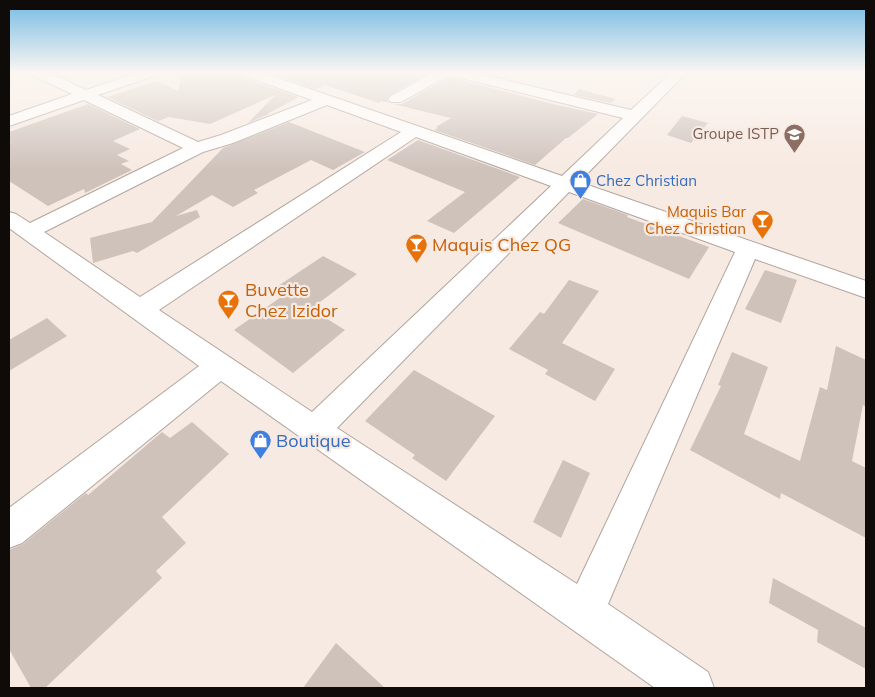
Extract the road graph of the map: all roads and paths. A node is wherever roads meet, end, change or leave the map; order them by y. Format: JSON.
{"nodes":[{"id":1,"x":57,"y":105,"type":"edge"},
{"id":2,"x":104,"y":105,"type":"edge"},
{"id":3,"x":315,"y":105,"type":"edge"},
{"id":4,"x":339,"y":105,"type":"edge"},
{"id":5,"x":587,"y":105,"type":"edge"},
{"id":6,"x":646,"y":105,"type":"edge"},
{"id":7,"x":634,"y":116,"type":"junction"},
{"id":8,"x":9,"y":121,"type":"edge"},
{"id":9,"x":414,"y":131,"type":"junction"},
{"id":10,"x":197,"y":148,"type":"junction"},
{"id":11,"x":565,"y":184,"type":"junction"},
{"id":12,"x":18,"y":225,"type":"edge"},
{"id":13,"x":748,"y":248,"type":"junction"},
{"id":14,"x":866,"y":290,"type":"edge"},
{"id":15,"x":140,"y":310,"type":"junction"},
{"id":16,"x":220,"y":366,"type":"junction"},
{"id":17,"x":314,"y":430,"type":"junction"},
{"id":18,"x":9,"y":530,"type":"edge"},
{"id":19,"x":584,"y":612,"type":"junction"},
{"id":20,"x":692,"y":688,"type":"edge"}],
"edges":[{"from":1,"to":8,"type":"street"},
{"from":2,"to":10,"type":"street"},
{"from":3,"to":10,"type":"street"},
{"from":4,"to":9,"type":"street"},
{"from":5,"to":7,"type":"street"},
{"from":6,"to":7,"type":"street"},
{"from":7,"to":11,"type":"street"},
{"from":9,"to":11,"type":"street"},
{"from":9,"to":15,"type":"street"},
{"from":10,"to":12,"type":"street"},
{"from":11,"to":13,"type":"street"},
{"from":11,"to":17,"type":"street"},
{"from":12,"to":15,"type":"street"},
{"from":13,"to":14,"type":"street"},
{"from":13,"to":19,"type":"street"},
{"from":15,"to":16,"type":"street"},
{"from":16,"to":17,"type":"street"},
{"from":16,"to":18,"type":"street"},
{"from":17,"to":19,"type":"street"},
{"from":19,"to":20,"type":"street"}]}
